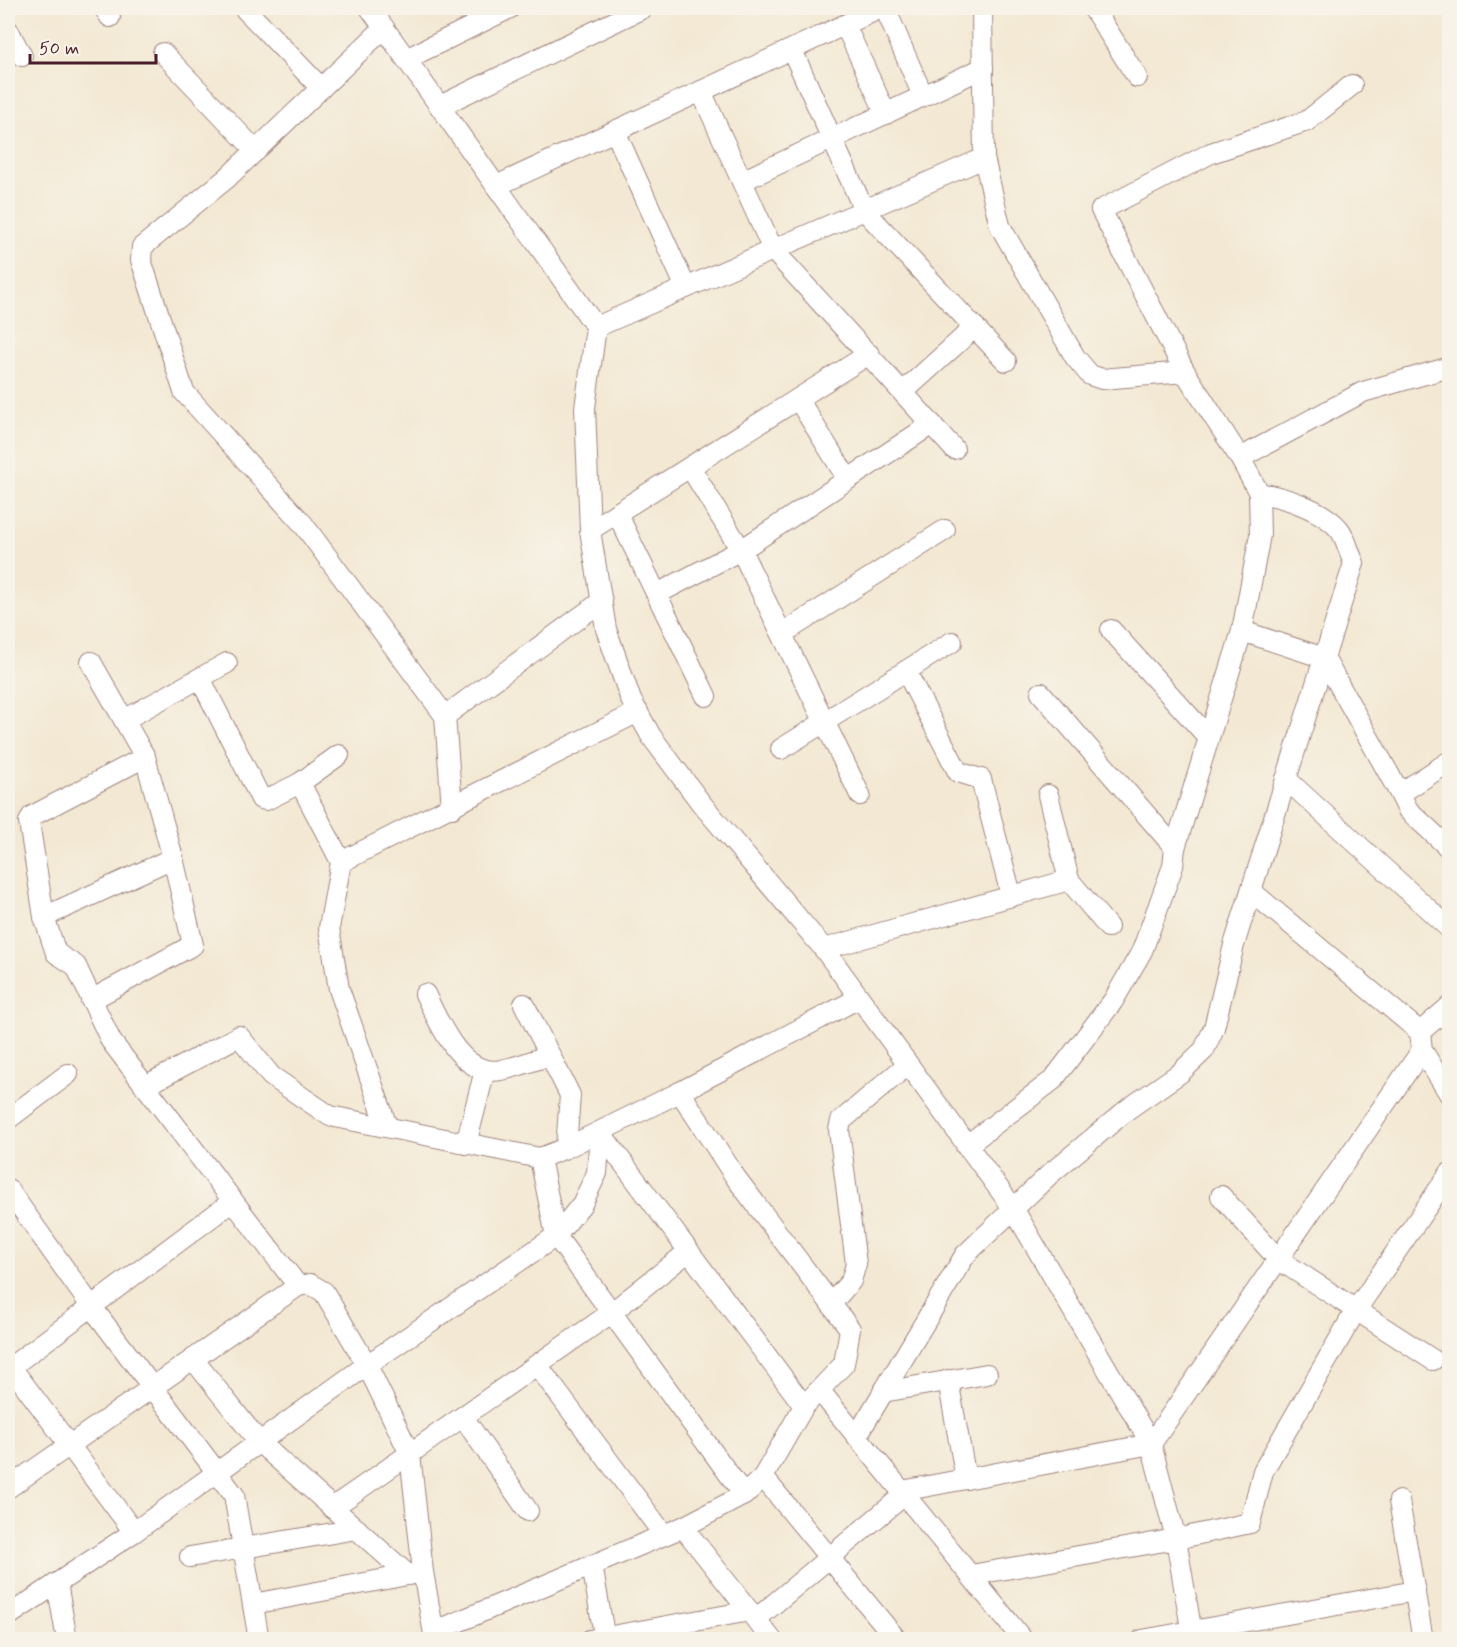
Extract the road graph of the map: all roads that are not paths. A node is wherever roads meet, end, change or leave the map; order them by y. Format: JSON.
{"nodes":[{"id":1,"x":244,"y":8,"type":"edge"},
{"id":2,"x":370,"y":8,"type":"edge"},
{"id":3,"x":510,"y":8,"type":"edge"},
{"id":4,"x":643,"y":8,"type":"edge"},
{"id":5,"x":883,"y":8,"type":"edge"},
{"id":6,"x":982,"y":8,"type":"edge"},
{"id":7,"x":1093,"y":8,"type":"edge"},
{"id":8,"x":845,"y":25,"type":"junction"},
{"id":9,"x":384,"y":27,"type":"junction"},
{"id":10,"x":8,"y":30,"type":"edge"},
{"id":11,"x":792,"y":50,"type":"junction"},
{"id":12,"x":163,"y":53,"type":"dead end"},
{"id":13,"x":22,"y":56,"type":"dead end"},
{"id":14,"x":406,"y":59,"type":"junction"},
{"id":15,"x":983,"y":68,"type":"junction"},
{"id":16,"x":1137,"y":77,"type":"dead end"},
{"id":17,"x":1352,"y":85,"type":"dead end"},
{"id":18,"x":321,"y":88,"type":"junction"},
{"id":19,"x":701,"y":91,"type":"junction"},
{"id":20,"x":923,"y":96,"type":"junction"},
{"id":21,"x":440,"y":106,"type":"junction"},
{"id":22,"x":886,"y":114,"type":"junction"},
{"id":23,"x":615,"y":131,"type":"junction"},
{"id":24,"x":832,"y":139,"type":"junction"},
{"id":25,"x":256,"y":151,"type":"junction"},
{"id":26,"x":984,"y":158,"type":"junction"},
{"id":27,"x":742,"y":181,"type":"junction"},
{"id":28,"x":496,"y":186,"type":"junction"},
{"id":29,"x":864,"y":210,"type":"junction"},
{"id":30,"x":773,"y":250,"type":"junction"},
{"id":31,"x":686,"y":288,"type":"junction"},
{"id":32,"x":596,"y":327,"type":"junction"},
{"id":33,"x":975,"y":327,"type":"junction"},
{"id":34,"x":869,"y":354,"type":"junction"},
{"id":35,"x":1006,"y":361,"type":"dead end"},
{"id":36,"x":1449,"y":367,"type":"edge"},
{"id":37,"x":1185,"y":372,"type":"junction"},
{"id":38,"x":903,"y":392,"type":"junction"},
{"id":39,"x":798,"y":399,"type":"junction"},
{"id":40,"x":932,"y":424,"type":"junction"},
{"id":41,"x":954,"y":449,"type":"dead end"},
{"id":42,"x":1240,"y":458,"type":"junction"},
{"id":43,"x":690,"y":467,"type":"junction"},
{"id":44,"x":847,"y":478,"type":"junction"},
{"id":45,"x":1259,"y":494,"type":"junction"},
{"id":46,"x":617,"y":513,"type":"junction"},
{"id":47,"x":590,"y":530,"type":"junction"},
{"id":48,"x":945,"y":530,"type":"dead end"},
{"id":49,"x":741,"y":550,"type":"junction"},
{"id":50,"x":657,"y":594,"type":"junction"},
{"id":51,"x":602,"y":601,"type":"junction"},
{"id":52,"x":1111,"y":630,"type":"dead end"},
{"id":53,"x":1242,"y":631,"type":"junction"},
{"id":54,"x":782,"y":634,"type":"junction"},
{"id":55,"x":952,"y":642,"type":"dead end"},
{"id":56,"x":1324,"y":658,"type":"junction"},
{"id":57,"x":91,"y":662,"type":"dead end"},
{"id":58,"x":227,"y":663,"type":"dead end"},
{"id":59,"x":906,"y":671,"type":"junction"},
{"id":60,"x":200,"y":678,"type":"junction"},
{"id":61,"x":1041,"y":693,"type":"dead end"},
{"id":62,"x":706,"y":696,"type":"dead end"},
{"id":63,"x":638,"y":712,"type":"junction"},
{"id":64,"x":445,"y":716,"type":"junction"},
{"id":65,"x":124,"y":720,"type":"junction"},
{"id":66,"x":825,"y":722,"type":"junction"},
{"id":67,"x":1208,"y":737,"type":"junction"},
{"id":68,"x":781,"y":749,"type":"dead end"},
{"id":69,"x":339,"y":755,"type":"dead end"},
{"id":70,"x":145,"y":757,"type":"junction"},
{"id":71,"x":1449,"y":761,"type":"edge"},
{"id":72,"x":1286,"y":779,"type":"junction"},
{"id":73,"x":300,"y":783,"type":"junction"},
{"id":74,"x":1398,"y":790,"type":"junction"},
{"id":75,"x":860,"y":795,"type":"dead end"},
{"id":76,"x":1048,"y":795,"type":"dead end"},
{"id":77,"x":452,"y":808,"type":"junction"},
{"id":78,"x":1176,"y":848,"type":"junction"},
{"id":79,"x":1449,"y":849,"type":"edge"},
{"id":80,"x":173,"y":858,"type":"junction"},
{"id":81,"x":341,"y":862,"type":"junction"},
{"id":82,"x":1069,"y":880,"type":"junction"},
{"id":83,"x":1251,"y":891,"type":"junction"},
{"id":84,"x":1011,"y":896,"type":"junction"},
{"id":85,"x":44,"y":917,"type":"junction"},
{"id":86,"x":1108,"y":927,"type":"dead end"},
{"id":87,"x":1449,"y":929,"type":"edge"},
{"id":88,"x":824,"y":949,"type":"junction"},
{"id":89,"x":425,"y":994,"type":"dead end"},
{"id":90,"x":859,"y":998,"type":"junction"},
{"id":91,"x":91,"y":1000,"type":"junction"},
{"id":92,"x":524,"y":1004,"type":"dead end"},
{"id":93,"x":1449,"y":1006,"type":"edge"},
{"id":94,"x":1421,"y":1041,"type":"junction"},
{"id":95,"x":550,"y":1055,"type":"junction"},
{"id":96,"x":907,"y":1065,"type":"junction"},
{"id":97,"x":484,"y":1070,"type":"junction"},
{"id":98,"x":68,"y":1074,"type":"dead end"},
{"id":99,"x":145,"y":1086,"type":"junction"},
{"id":100,"x":680,"y":1092,"type":"junction"},
{"id":101,"x":1449,"y":1095,"type":"edge"},
{"id":102,"x":8,"y":1119,"type":"edge"},
{"id":103,"x":387,"y":1126,"type":"junction"},
{"id":104,"x":600,"y":1132,"type":"junction"},
{"id":105,"x":466,"y":1144,"type":"junction"},
{"id":106,"x":966,"y":1146,"type":"junction"},
{"id":107,"x":566,"y":1148,"type":"junction"},
{"id":108,"x":540,"y":1158,"type":"junction"},
{"id":109,"x":1449,"y":1173,"type":"edge"},
{"id":110,"x":8,"y":1189,"type":"edge"},
{"id":111,"x":1221,"y":1196,"type":"dead end"},
{"id":112,"x":233,"y":1201,"type":"junction"},
{"id":113,"x":1013,"y":1208,"type":"junction"},
{"id":114,"x":556,"y":1236,"type":"junction"},
{"id":115,"x":689,"y":1251,"type":"junction"},
{"id":116,"x":1278,"y":1259,"type":"junction"},
{"id":117,"x":298,"y":1286,"type":"junction"},
{"id":118,"x":831,"y":1304,"type":"junction"},
{"id":119,"x":91,"y":1306,"type":"junction"},
{"id":120,"x":1356,"y":1310,"type":"junction"},
{"id":121,"x":611,"y":1312,"type":"junction"},
{"id":122,"x":193,"y":1359,"type":"junction"},
{"id":123,"x":1433,"y":1360,"type":"dead end"},
{"id":124,"x":367,"y":1365,"type":"junction"},
{"id":125,"x":537,"y":1365,"type":"junction"},
{"id":126,"x":8,"y":1366,"type":"edge"},
{"id":127,"x":987,"y":1374,"type":"dead end"},
{"id":128,"x":948,"y":1380,"type":"junction"},
{"id":129,"x":152,"y":1388,"type":"junction"},
{"id":130,"x":820,"y":1391,"type":"junction"},
{"id":131,"x":883,"y":1392,"type":"junction"},
{"id":132,"x":804,"y":1406,"type":"junction"},
{"id":133,"x":463,"y":1417,"type":"junction"},
{"id":134,"x":857,"y":1436,"type":"junction"},
{"id":135,"x":259,"y":1442,"type":"junction"},
{"id":136,"x":1151,"y":1444,"type":"junction"},
{"id":137,"x":69,"y":1445,"type":"junction"},
{"id":138,"x":410,"y":1454,"type":"junction"},
{"id":139,"x":217,"y":1472,"type":"junction"},
{"id":140,"x":763,"y":1477,"type":"junction"},
{"id":141,"x":966,"y":1479,"type":"junction"},
{"id":142,"x":10,"y":1481,"type":"edge"},
{"id":143,"x":903,"y":1493,"type":"junction"},
{"id":144,"x":744,"y":1494,"type":"junction"},
{"id":145,"x":1399,"y":1501,"type":"dead end"},
{"id":146,"x":333,"y":1508,"type":"junction"},
{"id":147,"x":528,"y":1511,"type":"dead end"},
{"id":148,"x":683,"y":1527,"type":"junction"},
{"id":149,"x":357,"y":1529,"type":"junction"},
{"id":150,"x":134,"y":1532,"type":"junction"},
{"id":151,"x":664,"y":1535,"type":"junction"},
{"id":152,"x":1176,"y":1539,"type":"junction"},
{"id":153,"x":243,"y":1548,"type":"junction"},
{"id":154,"x":190,"y":1557,"type":"dead end"},
{"id":155,"x":829,"y":1558,"type":"junction"},
{"id":156,"x":592,"y":1565,"type":"junction"},
{"id":157,"x":416,"y":1573,"type":"junction"},
{"id":158,"x":971,"y":1575,"type":"junction"},
{"id":159,"x":57,"y":1583,"type":"junction"},
{"id":160,"x":1415,"y":1591,"type":"junction"},
{"id":161,"x":253,"y":1604,"type":"junction"},
{"id":162,"x":753,"y":1615,"type":"junction"},
{"id":163,"x":8,"y":1616,"type":"edge"},
{"id":164,"x":1193,"y":1635,"type":"edge"},
{"id":165,"x":435,"y":1636,"type":"edge"},
{"id":166,"x":600,"y":1639,"type":"edge"},
{"id":167,"x":67,"y":1640,"type":"edge"},
{"id":168,"x":259,"y":1640,"type":"edge"},
{"id":169,"x":772,"y":1640,"type":"edge"},
{"id":170,"x":897,"y":1640,"type":"edge"},
{"id":171,"x":1023,"y":1640,"type":"edge"},
{"id":172,"x":1142,"y":1640,"type":"edge"},
{"id":173,"x":1423,"y":1640,"type":"edge"}],
"edges":[{"from":1,"to":18,"type":"street"},
{"from":2,"to":9,"type":"street"},
{"from":3,"to":14,"type":"street"},
{"from":4,"to":21,"type":"street"},
{"from":5,"to":8,"type":"street"},
{"from":5,"to":20,"type":"street"},
{"from":6,"to":15,"type":"street"},
{"from":7,"to":16,"type":"street"},
{"from":8,"to":11,"type":"street"},
{"from":8,"to":22,"type":"street"},
{"from":9,"to":14,"type":"street"},
{"from":9,"to":18,"type":"street"},
{"from":10,"to":13,"type":"street"},
{"from":11,"to":19,"type":"street"},
{"from":11,"to":24,"type":"street"},
{"from":12,"to":25,"type":"street"},
{"from":14,"to":21,"type":"street"},
{"from":15,"to":20,"type":"street"},
{"from":15,"to":26,"type":"street"},
{"from":17,"to":37,"type":"street"},
{"from":18,"to":25,"type":"street"},
{"from":19,"to":23,"type":"street"},
{"from":19,"to":27,"type":"street"},
{"from":20,"to":22,"type":"street"},
{"from":21,"to":28,"type":"street"},
{"from":22,"to":24,"type":"street"},
{"from":23,"to":28,"type":"street"},
{"from":23,"to":31,"type":"street"},
{"from":24,"to":27,"type":"street"},
{"from":24,"to":29,"type":"street"},
{"from":25,"to":64,"type":"street"},
{"from":26,"to":29,"type":"street"},
{"from":26,"to":37,"type":"street"},
{"from":27,"to":30,"type":"street"},
{"from":28,"to":32,"type":"street"},
{"from":29,"to":30,"type":"street"},
{"from":29,"to":33,"type":"street"},
{"from":30,"to":31,"type":"street"},
{"from":30,"to":34,"type":"street"},
{"from":31,"to":32,"type":"street"},
{"from":32,"to":47,"type":"street"},
{"from":33,"to":35,"type":"street"},
{"from":33,"to":38,"type":"street"},
{"from":34,"to":38,"type":"street"},
{"from":34,"to":39,"type":"street"},
{"from":36,"to":42,"type":"street"},
{"from":37,"to":42,"type":"street"},
{"from":38,"to":40,"type":"street"},
{"from":39,"to":43,"type":"street"},
{"from":39,"to":44,"type":"street"},
{"from":40,"to":41,"type":"street"},
{"from":40,"to":44,"type":"street"},
{"from":42,"to":45,"type":"street"},
{"from":43,"to":46,"type":"street"},
{"from":43,"to":49,"type":"street"},
{"from":44,"to":49,"type":"street"},
{"from":45,"to":53,"type":"street"},
{"from":45,"to":56,"type":"street"},
{"from":46,"to":47,"type":"street"},
{"from":46,"to":50,"type":"street"},
{"from":47,"to":51,"type":"street"},
{"from":48,"to":54,"type":"street"},
{"from":49,"to":50,"type":"street"},
{"from":49,"to":54,"type":"street"},
{"from":50,"to":62,"type":"street"},
{"from":51,"to":63,"type":"street"},
{"from":51,"to":64,"type":"street"},
{"from":52,"to":67,"type":"street"},
{"from":53,"to":56,"type":"street"},
{"from":53,"to":67,"type":"street"},
{"from":54,"to":66,"type":"street"},
{"from":55,"to":59,"type":"street"},
{"from":56,"to":72,"type":"street"},
{"from":56,"to":74,"type":"street"},
{"from":57,"to":65,"type":"street"},
{"from":58,"to":60,"type":"street"},
{"from":59,"to":66,"type":"street"},
{"from":59,"to":84,"type":"street"},
{"from":60,"to":65,"type":"street"},
{"from":60,"to":73,"type":"street"},
{"from":61,"to":78,"type":"street"},
{"from":63,"to":77,"type":"street"},
{"from":63,"to":88,"type":"street"},
{"from":64,"to":77,"type":"street"},
{"from":65,"to":70,"type":"street"},
{"from":66,"to":68,"type":"street"},
{"from":66,"to":75,"type":"street"},
{"from":67,"to":78,"type":"street"},
{"from":69,"to":73,"type":"street"},
{"from":70,"to":80,"type":"street"},
{"from":70,"to":85,"type":"street"},
{"from":71,"to":74,"type":"street"},
{"from":72,"to":83,"type":"street"},
{"from":72,"to":87,"type":"street"},
{"from":73,"to":81,"type":"street"},
{"from":74,"to":79,"type":"street"},
{"from":76,"to":82,"type":"street"},
{"from":77,"to":81,"type":"street"},
{"from":78,"to":106,"type":"street"},
{"from":80,"to":85,"type":"street"},
{"from":80,"to":91,"type":"street"},
{"from":81,"to":103,"type":"street"},
{"from":82,"to":84,"type":"street"},
{"from":82,"to":86,"type":"street"},
{"from":83,"to":94,"type":"street"},
{"from":83,"to":113,"type":"street"},
{"from":84,"to":88,"type":"street"},
{"from":85,"to":91,"type":"street"},
{"from":88,"to":90,"type":"street"},
{"from":89,"to":97,"type":"street"},
{"from":90,"to":96,"type":"street"},
{"from":90,"to":100,"type":"street"},
{"from":91,"to":99,"type":"street"},
{"from":92,"to":95,"type":"street"},
{"from":93,"to":94,"type":"street"},
{"from":94,"to":101,"type":"street"},
{"from":94,"to":116,"type":"street"},
{"from":95,"to":97,"type":"street"},
{"from":95,"to":107,"type":"street"},
{"from":96,"to":106,"type":"street"},
{"from":96,"to":118,"type":"street"},
{"from":97,"to":105,"type":"street"},
{"from":98,"to":102,"type":"street"},
{"from":99,"to":103,"type":"street"},
{"from":99,"to":112,"type":"street"},
{"from":100,"to":104,"type":"street"},
{"from":100,"to":118,"type":"street"},
{"from":103,"to":105,"type":"street"},
{"from":104,"to":107,"type":"street"},
{"from":104,"to":114,"type":"street"},
{"from":104,"to":115,"type":"street"},
{"from":105,"to":108,"type":"street"},
{"from":106,"to":113,"type":"street"},
{"from":107,"to":108,"type":"street"},
{"from":108,"to":114,"type":"street"},
{"from":109,"to":120,"type":"street"},
{"from":110,"to":119,"type":"street"},
{"from":111,"to":116,"type":"street"},
{"from":112,"to":117,"type":"street"},
{"from":112,"to":119,"type":"street"},
{"from":113,"to":131,"type":"street"},
{"from":113,"to":136,"type":"street"},
{"from":114,"to":121,"type":"street"},
{"from":114,"to":124,"type":"street"},
{"from":115,"to":121,"type":"street"},
{"from":115,"to":132,"type":"street"},
{"from":116,"to":120,"type":"street"},
{"from":116,"to":136,"type":"street"},
{"from":117,"to":122,"type":"street"},
{"from":117,"to":124,"type":"street"},
{"from":118,"to":130,"type":"street"},
{"from":119,"to":126,"type":"street"},
{"from":119,"to":129,"type":"street"},
{"from":120,"to":123,"type":"street"},
{"from":120,"to":152,"type":"street"},
{"from":121,"to":125,"type":"street"},
{"from":121,"to":144,"type":"street"},
{"from":122,"to":129,"type":"street"},
{"from":122,"to":135,"type":"street"},
{"from":124,"to":135,"type":"street"},
{"from":124,"to":138,"type":"street"},
{"from":125,"to":133,"type":"street"},
{"from":125,"to":151,"type":"street"},
{"from":126,"to":137,"type":"street"},
{"from":127,"to":128,"type":"street"},
{"from":128,"to":131,"type":"street"},
{"from":128,"to":141,"type":"street"},
{"from":129,"to":137,"type":"street"},
{"from":129,"to":139,"type":"street"},
{"from":130,"to":132,"type":"street"},
{"from":130,"to":134,"type":"street"},
{"from":131,"to":134,"type":"street"},
{"from":132,"to":140,"type":"street"},
{"from":133,"to":138,"type":"street"},
{"from":133,"to":147,"type":"street"},
{"from":134,"to":143,"type":"street"},
{"from":135,"to":139,"type":"street"},
{"from":135,"to":146,"type":"street"},
{"from":136,"to":141,"type":"street"},
{"from":136,"to":152,"type":"street"},
{"from":137,"to":142,"type":"street"},
{"from":137,"to":150,"type":"street"},
{"from":138,"to":146,"type":"street"},
{"from":138,"to":157,"type":"street"},
{"from":139,"to":150,"type":"street"},
{"from":139,"to":153,"type":"street"},
{"from":140,"to":144,"type":"street"},
{"from":140,"to":155,"type":"street"},
{"from":141,"to":143,"type":"street"},
{"from":143,"to":155,"type":"street"},
{"from":143,"to":158,"type":"street"},
{"from":144,"to":148,"type":"street"},
{"from":145,"to":160,"type":"street"},
{"from":146,"to":149,"type":"street"},
{"from":148,"to":151,"type":"street"},
{"from":148,"to":162,"type":"street"},
{"from":149,"to":153,"type":"street"},
{"from":149,"to":157,"type":"street"},
{"from":150,"to":159,"type":"street"},
{"from":151,"to":156,"type":"street"},
{"from":152,"to":158,"type":"street"},
{"from":152,"to":164,"type":"street"},
{"from":153,"to":154,"type":"street"},
{"from":153,"to":161,"type":"street"},
{"from":155,"to":162,"type":"street"},
{"from":155,"to":170,"type":"street"},
{"from":156,"to":165,"type":"street"},
{"from":156,"to":166,"type":"street"},
{"from":157,"to":161,"type":"street"},
{"from":157,"to":165,"type":"street"},
{"from":158,"to":171,"type":"street"},
{"from":159,"to":163,"type":"street"},
{"from":159,"to":167,"type":"street"},
{"from":160,"to":164,"type":"street"},
{"from":160,"to":173,"type":"street"},
{"from":161,"to":168,"type":"street"},
{"from":162,"to":166,"type":"street"},
{"from":162,"to":169,"type":"street"},
{"from":164,"to":172,"type":"street"}]}
